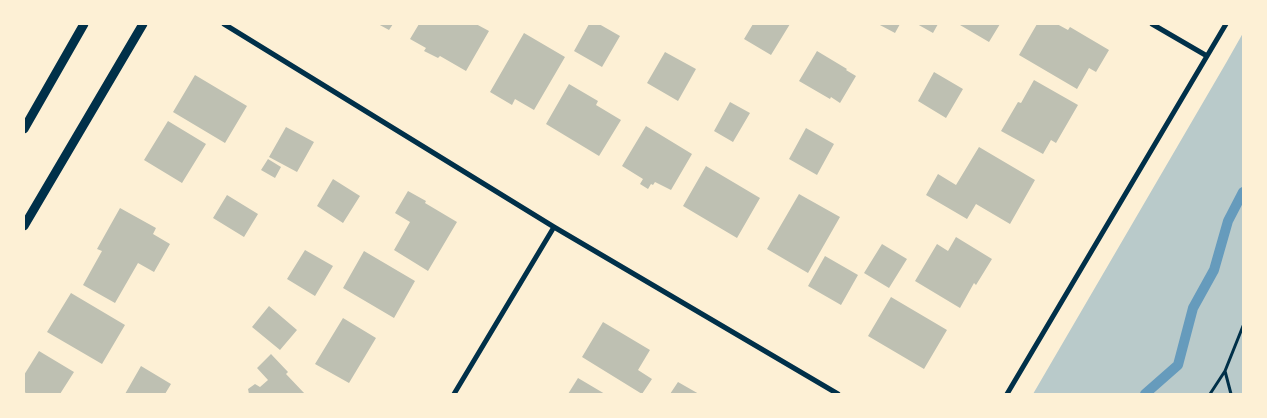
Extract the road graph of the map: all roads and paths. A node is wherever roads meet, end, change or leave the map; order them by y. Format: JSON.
{"nodes":[{"id":1,"x":84,"y":24,"type":"edge"},
{"id":2,"x":143,"y":24,"type":"edge"},
{"id":3,"x":224,"y":24,"type":"edge"},
{"id":4,"x":1152,"y":24,"type":"edge"},
{"id":5,"x":1226,"y":24,"type":"edge"},
{"id":6,"x":1207,"y":56,"type":"junction"},
{"id":7,"x":24,"y":129,"type":"edge"},
{"id":8,"x":24,"y":226,"type":"edge"},
{"id":9,"x":554,"y":228,"type":"junction"},
{"id":10,"x":1243,"y":326,"type":"edge"},
{"id":11,"x":1225,"y":371,"type":"junction"},
{"id":12,"x":454,"y":394,"type":"edge"},
{"id":13,"x":838,"y":394,"type":"edge"},
{"id":14,"x":1007,"y":394,"type":"edge"},
{"id":15,"x":1210,"y":394,"type":"edge"},
{"id":16,"x":1231,"y":394,"type":"edge"}],
"edges":[{"from":1,"to":7,"type":"street"},
{"from":2,"to":8,"type":"street"},
{"from":3,"to":9,"type":"street"},
{"from":4,"to":6,"type":"street"},
{"from":5,"to":6,"type":"street"},
{"from":6,"to":14,"type":"street"},
{"from":9,"to":12,"type":"street"},
{"from":9,"to":13,"type":"street"},
{"from":10,"to":11,"type":"path"},
{"from":11,"to":15,"type":"path"},
{"from":11,"to":16,"type":"path"}]}
